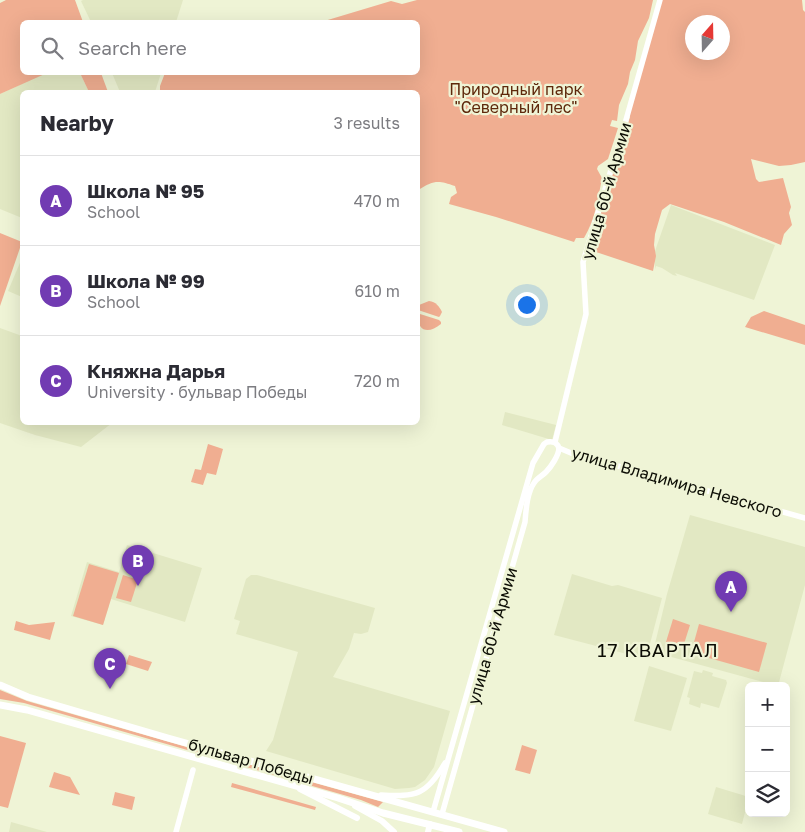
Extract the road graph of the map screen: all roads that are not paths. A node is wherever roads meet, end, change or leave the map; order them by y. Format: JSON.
{"nodes":[{"id":1,"x":660,"y":0,"type":"edge"},
{"id":2,"x":555,"y":442,"type":"junction"},
{"id":3,"x":559,"y":448,"type":"junction"},
{"id":4,"x":533,"y":462,"type":"joint"},
{"id":5,"x":805,"y":518,"type":"edge"},
{"id":6,"x":471,"y":677,"type":"junction"},
{"id":7,"x":480,"y":679,"type":"junction"},
{"id":8,"x":0,"y":685,"type":"edge"},
{"id":9,"x":0,"y":705,"type":"edge"},
{"id":10,"x":449,"y":755,"type":"junction"},
{"id":11,"x":193,"y":770,"type":"dead end"},
{"id":12,"x":295,"y":787,"type":"junction"},
{"id":13,"x":370,"y":795,"type":"junction"},
{"id":14,"x":338,"y":798,"type":"junction"},
{"id":15,"x":433,"y":812,"type":"junction"},
{"id":16,"x":442,"y":814,"type":"junction"},
{"id":17,"x":357,"y":818,"type":"dead end"},
{"id":18,"x":430,"y":824,"type":"junction"},
{"id":19,"x":439,"y":829,"type":"edge"},
{"id":20,"x":176,"y":832,"type":"edge"},
{"id":21,"x":394,"y":832,"type":"edge"},
{"id":22,"x":428,"y":832,"type":"edge"},
{"id":23,"x":459,"y":832,"type":"edge"},
{"id":24,"x":504,"y":832,"type":"edge"}],
"edges":[{"from":1,"to":2,"type":"street","name":"улица 60-й Армии"},
{"from":2,"to":3,"type":"street","name":"улица Владимира Невского"},
{"from":2,"to":4,"type":"street","name":"улица Владимира Невского"},
{"from":3,"to":5,"type":"street","name":"улица Владимира Невского"},
{"from":3,"to":7,"type":"street","name":"улица 60-й Армии"},
{"from":4,"to":6,"type":"street","name":"улица 60-й Армии"},
{"from":6,"to":7,"type":"street"},
{"from":6,"to":10,"type":"street","name":"улица 60-й Армии"},
{"from":7,"to":16,"type":"street","name":"улица 60-й Армии"},
{"from":8,"to":13,"type":"main road","name":"бульвар Победы"},
{"from":9,"to":12,"type":"main road","name":"бульвар Победы"},
{"from":10,"to":13,"type":"street"},
{"from":10,"to":15,"type":"street","name":"улица 60-й Армии"},
{"from":11,"to":20,"type":"street"},
{"from":12,"to":14,"type":"main road","name":"бульвар Победы"},
{"from":12,"to":17,"type":"main road"},
{"from":13,"to":15,"type":"main road","name":"бульвар Победы"},
{"from":14,"to":18,"type":"main road","name":"бульвар Победы"},
{"from":14,"to":21,"type":"main road"},
{"from":15,"to":16,"type":"main road","name":"бульвар Победы"},
{"from":15,"to":18,"type":"main road","name":"улица 60-й Армии"},
{"from":16,"to":19,"type":"main road","name":"улица 60-й Армии"},
{"from":16,"to":24,"type":"main road","name":"бульвар Победы"},
{"from":18,"to":19,"type":"main road","name":"бульвар Победы"},
{"from":18,"to":22,"type":"main road","name":"улица 60-й Армии"},
{"from":19,"to":23,"type":"main road","name":"бульвар Победы"}]}
